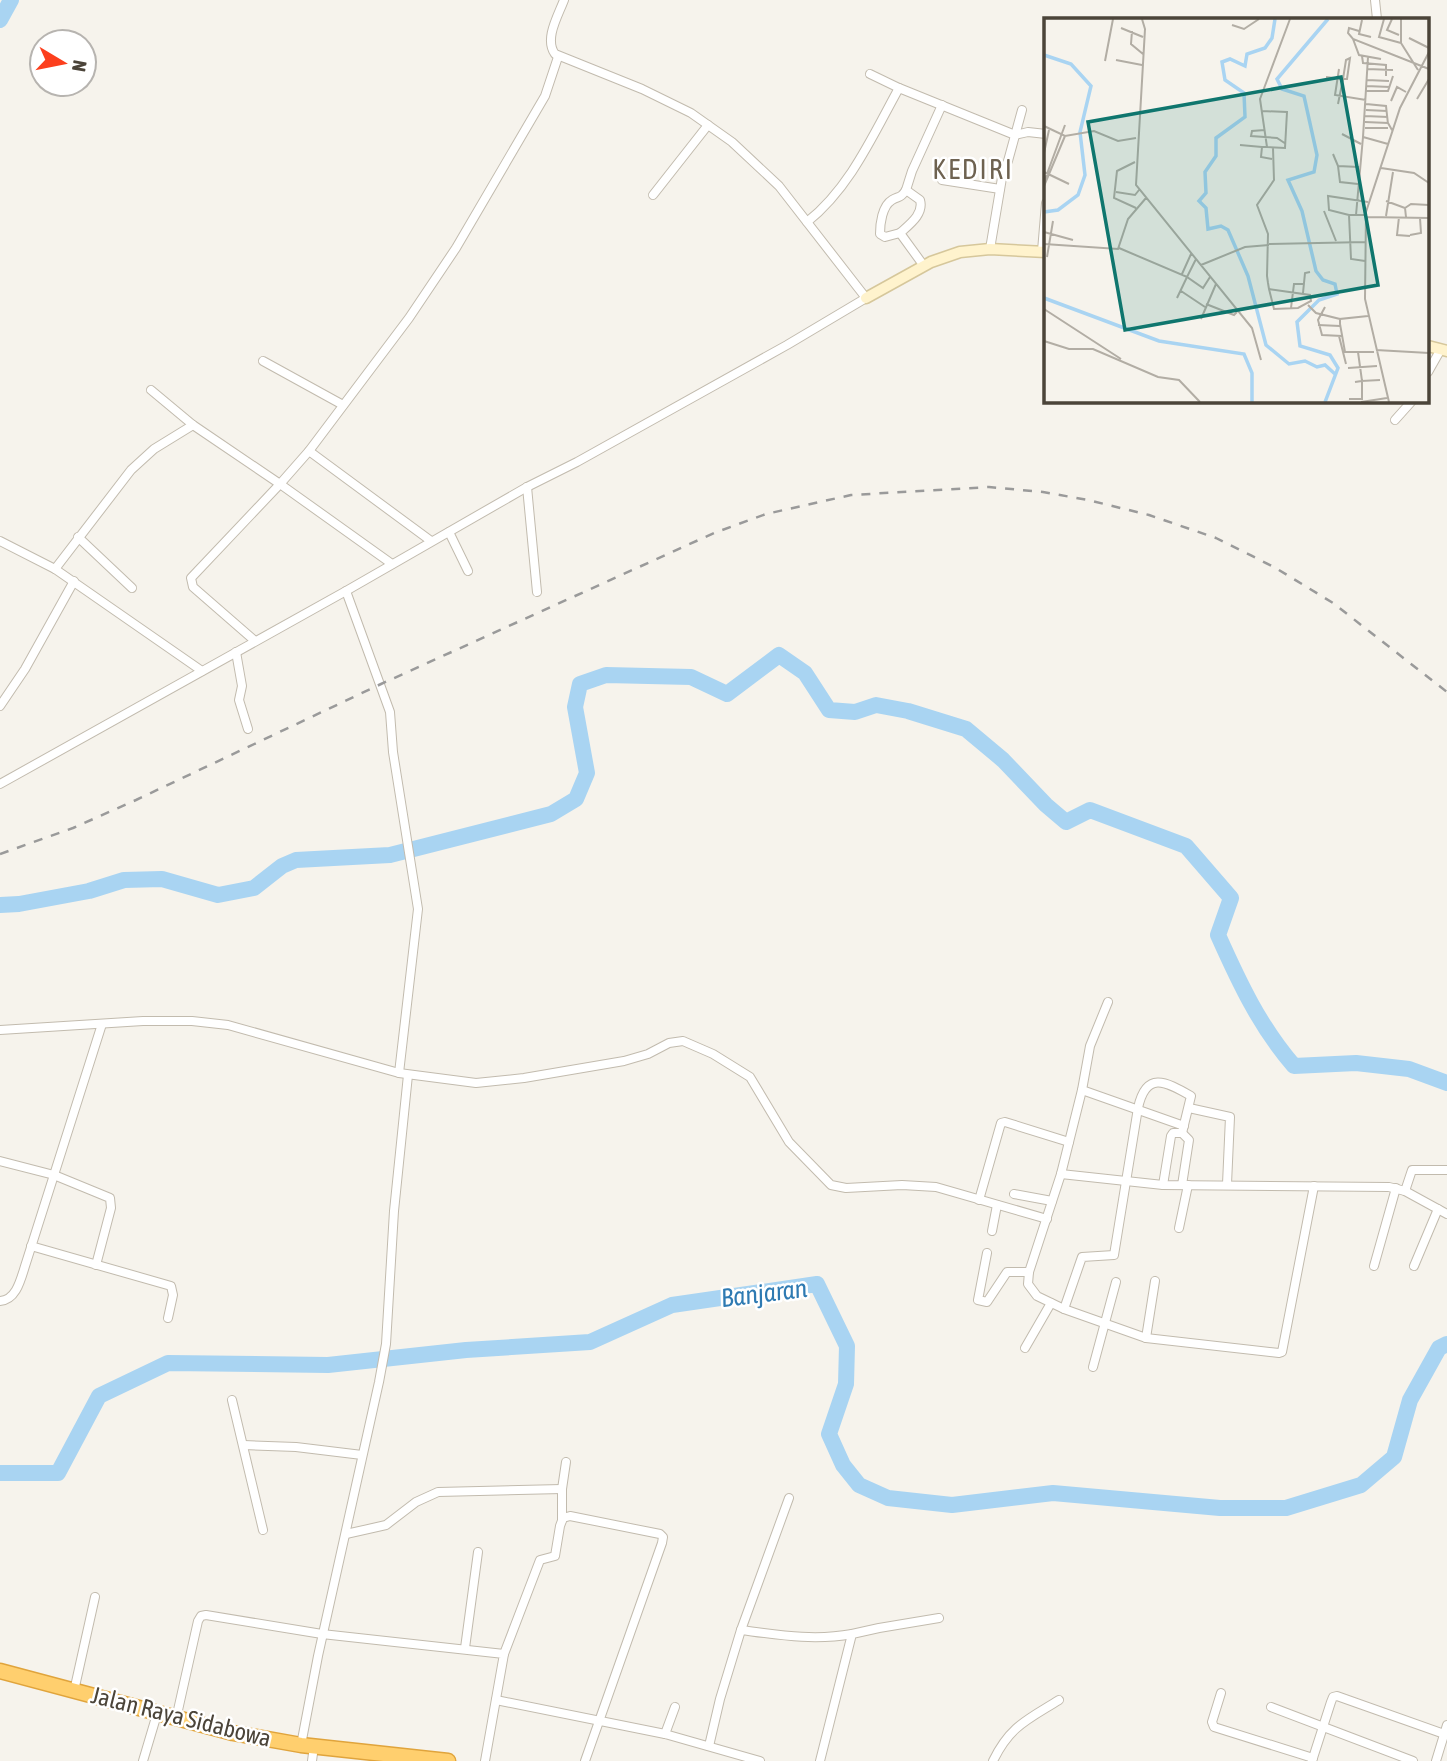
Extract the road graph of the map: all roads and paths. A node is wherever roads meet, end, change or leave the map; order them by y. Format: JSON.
{"nodes":[{"id":1,"x":564,"y":0,"type":"edge"},
{"id":2,"x":1375,"y":0,"type":"edge"},
{"id":3,"x":1377,"y":18,"type":"edge"},
{"id":4,"x":558,"y":57,"type":"junction"},
{"id":5,"x":870,"y":75,"type":"dead end"},
{"id":6,"x":899,"y":88,"type":"junction"},
{"id":7,"x":942,"y":105,"type":"junction"},
{"id":8,"x":1022,"y":110,"type":"dead end"},
{"id":9,"x":708,"y":125,"type":"junction"},
{"id":10,"x":1044,"y":134,"type":"edge"},
{"id":11,"x":1015,"y":135,"type":"junction"},
{"id":12,"x":942,"y":180,"type":"dead end"},
{"id":13,"x":1000,"y":189,"type":"junction"},
{"id":14,"x":906,"y":190,"type":"junction"},
{"id":15,"x":653,"y":195,"type":"dead end"},
{"id":16,"x":807,"y":222,"type":"junction"},
{"id":17,"x":900,"y":233,"type":"junction"},
{"id":18,"x":990,"y":249,"type":"junction"},
{"id":19,"x":1044,"y":251,"type":"edge"},
{"id":20,"x":924,"y":266,"type":"junction"},
{"id":21,"x":866,"y":298,"type":"junction"},
{"id":22,"x":1444,"y":350,"type":"edge"},
{"id":23,"x":263,"y":361,"type":"dead end"},
{"id":24,"x":1430,"y":369,"type":"edge"},
{"id":25,"x":151,"y":390,"type":"dead end"},
{"id":26,"x":1411,"y":402,"type":"edge"},
{"id":27,"x":343,"y":405,"type":"junction"},
{"id":28,"x":1395,"y":420,"type":"dead end"},
{"id":29,"x":194,"y":425,"type":"junction"},
{"id":30,"x":309,"y":451,"type":"junction"},
{"id":31,"x":280,"y":484,"type":"junction"},
{"id":32,"x":527,"y":487,"type":"junction"},
{"id":33,"x":449,"y":532,"type":"junction"},
{"id":34,"x":78,"y":537,"type":"junction"},
{"id":35,"x":0,"y":541,"type":"edge"},
{"id":36,"x":431,"y":541,"type":"junction"},
{"id":37,"x":392,"y":564,"type":"junction"},
{"id":38,"x":55,"y":569,"type":"junction"},
{"id":39,"x":468,"y":571,"type":"dead end"},
{"id":40,"x":74,"y":581,"type":"junction"},
{"id":41,"x":132,"y":588,"type":"dead end"},
{"id":42,"x":346,"y":591,"type":"junction"},
{"id":43,"x":537,"y":592,"type":"dead end"},
{"id":44,"x":255,"y":641,"type":"junction"},
{"id":45,"x":236,"y":652,"type":"junction"},
{"id":46,"x":202,"y":671,"type":"junction"},
{"id":47,"x":0,"y":706,"type":"edge"},
{"id":48,"x":248,"y":729,"type":"dead end"},
{"id":49,"x":0,"y":784,"type":"edge"},
{"id":50,"x":1108,"y":1002,"type":"dead end"},
{"id":51,"x":102,"y":1024,"type":"junction"},
{"id":52,"x":0,"y":1030,"type":"edge"},
{"id":53,"x":404,"y":1074,"type":"junction"},
{"id":54,"x":1082,"y":1090,"type":"junction"},
{"id":55,"x":1138,"y":1108,"type":"junction"},
{"id":56,"x":1189,"y":1108,"type":"junction"},
{"id":57,"x":1183,"y":1130,"type":"junction"},
{"id":58,"x":1069,"y":1142,"type":"junction"},
{"id":59,"x":0,"y":1161,"type":"edge"},
{"id":60,"x":1447,"y":1170,"type":"edge"},
{"id":61,"x":1061,"y":1174,"type":"junction"},
{"id":62,"x":54,"y":1175,"type":"junction"},
{"id":63,"x":1127,"y":1182,"type":"junction"},
{"id":64,"x":1227,"y":1184,"type":"junction"},
{"id":65,"x":1163,"y":1185,"type":"junction"},
{"id":66,"x":1185,"y":1185,"type":"junction"},
{"id":67,"x":1314,"y":1186,"type":"junction"},
{"id":68,"x":1400,"y":1190,"type":"junction"},
{"id":69,"x":1014,"y":1194,"type":"dead end"},
{"id":70,"x":979,"y":1200,"type":"junction"},
{"id":71,"x":1052,"y":1201,"type":"junction"},
{"id":72,"x":997,"y":1205,"type":"junction"},
{"id":73,"x":1438,"y":1209,"type":"junction"},
{"id":74,"x":1447,"y":1214,"type":"edge"},
{"id":75,"x":1046,"y":1219,"type":"junction"},
{"id":76,"x":1179,"y":1228,"type":"dead end"},
{"id":77,"x":992,"y":1231,"type":"dead end"},
{"id":78,"x":32,"y":1246,"type":"junction"},
{"id":79,"x":987,"y":1253,"type":"dead end"},
{"id":80,"x":96,"y":1265,"type":"junction"},
{"id":81,"x":1374,"y":1266,"type":"dead end"},
{"id":82,"x":1414,"y":1266,"type":"dead end"},
{"id":83,"x":1029,"y":1272,"type":"junction"},
{"id":84,"x":1155,"y":1281,"type":"dead end"},
{"id":85,"x":1116,"y":1282,"type":"dead end"},
{"id":86,"x":0,"y":1301,"type":"edge"},
{"id":87,"x":1051,"y":1303,"type":"junction"},
{"id":88,"x":1064,"y":1309,"type":"junction"},
{"id":89,"x":168,"y":1318,"type":"dead end"},
{"id":90,"x":1105,"y":1324,"type":"junction"},
{"id":91,"x":1146,"y":1338,"type":"junction"},
{"id":92,"x":1026,"y":1348,"type":"dead end"},
{"id":93,"x":1093,"y":1367,"type":"dead end"},
{"id":94,"x":232,"y":1400,"type":"dead end"},
{"id":95,"x":244,"y":1445,"type":"junction"},
{"id":96,"x":362,"y":1455,"type":"junction"},
{"id":97,"x":566,"y":1462,"type":"dead end"},
{"id":98,"x":562,"y":1489,"type":"junction"},
{"id":99,"x":789,"y":1498,"type":"dead end"},
{"id":100,"x":562,"y":1520,"type":"junction"},
{"id":101,"x":263,"y":1530,"type":"dead end"},
{"id":102,"x":346,"y":1534,"type":"junction"},
{"id":103,"x":478,"y":1552,"type":"dead end"},
{"id":104,"x":95,"y":1597,"type":"dead end"},
{"id":105,"x":939,"y":1618,"type":"dead end"},
{"id":106,"x":741,"y":1630,"type":"junction"},
{"id":107,"x":322,"y":1634,"type":"junction"},
{"id":108,"x":852,"y":1634,"type":"junction"},
{"id":109,"x":465,"y":1648,"type":"junction"},
{"id":110,"x":504,"y":1654,"type":"junction"},
{"id":111,"x":0,"y":1671,"type":"edge"},
{"id":112,"x":74,"y":1691,"type":"junction"},
{"id":113,"x":1221,"y":1693,"type":"dead end"},
{"id":114,"x":496,"y":1700,"type":"junction"},
{"id":115,"x":1059,"y":1700,"type":"dead end"},
{"id":116,"x":675,"y":1707,"type":"dead end"},
{"id":117,"x":1271,"y":1707,"type":"dead end"},
{"id":118,"x":158,"y":1714,"type":"junction"},
{"id":119,"x":176,"y":1719,"type":"junction"},
{"id":120,"x":599,"y":1721,"type":"junction"},
{"id":121,"x":1323,"y":1726,"type":"junction"},
{"id":122,"x":1446,"y":1732,"type":"edge"},
{"id":123,"x":665,"y":1734,"type":"junction"},
{"id":124,"x":308,"y":1745,"type":"junction"},
{"id":125,"x":709,"y":1746,"type":"junction"},
{"id":126,"x":367,"y":1756,"type":"edge"},
{"id":127,"x":1312,"y":1759,"type":"edge"},
{"id":128,"x":143,"y":1761,"type":"edge"},
{"id":129,"x":312,"y":1761,"type":"edge"},
{"id":130,"x":448,"y":1761,"type":"edge"},
{"id":131,"x":485,"y":1761,"type":"edge"},
{"id":132,"x":584,"y":1761,"type":"edge"},
{"id":133,"x":760,"y":1761,"type":"edge"},
{"id":134,"x":820,"y":1761,"type":"edge"},
{"id":135,"x":993,"y":1761,"type":"edge"},
{"id":136,"x":1413,"y":1761,"type":"edge"},
{"id":137,"x":1436,"y":1761,"type":"edge"}],
"edges":[{"from":1,"to":4,"type":"street"},
{"from":2,"to":3,"type":"street"},
{"from":4,"to":9,"type":"street"},
{"from":4,"to":27,"type":"street"},
{"from":5,"to":6,"type":"street"},
{"from":6,"to":7,"type":"street"},
{"from":6,"to":16,"type":"street"},
{"from":7,"to":11,"type":"street"},
{"from":7,"to":14,"type":"street"},
{"from":8,"to":11,"type":"street"},
{"from":9,"to":15,"type":"street"},
{"from":9,"to":16,"type":"street"},
{"from":10,"to":11,"type":"street"},
{"from":11,"to":13,"type":"street"},
{"from":12,"to":13,"type":"street"},
{"from":13,"to":18,"type":"street"},
{"from":14,"to":17,"type":"street"},
{"from":14,"to":17,"type":"street"},
{"from":16,"to":21,"type":"street"},
{"from":17,"to":20,"type":"street"},
{"from":18,"to":19,"type":"street"},
{"from":18,"to":20,"type":"street"},
{"from":20,"to":21,"type":"street"},
{"from":21,"to":32,"type":"street"},
{"from":22,"to":24,"type":"street"},
{"from":23,"to":27,"type":"street"},
{"from":25,"to":29,"type":"street"},
{"from":26,"to":28,"type":"street"},
{"from":27,"to":30,"type":"street"},
{"from":29,"to":31,"type":"street"},
{"from":29,"to":34,"type":"street"},
{"from":30,"to":31,"type":"street"},
{"from":30,"to":36,"type":"street"},
{"from":31,"to":37,"type":"street"},
{"from":31,"to":44,"type":"street"},
{"from":32,"to":33,"type":"street"},
{"from":32,"to":43,"type":"street"},
{"from":33,"to":36,"type":"street"},
{"from":33,"to":39,"type":"street"},
{"from":34,"to":38,"type":"street"},
{"from":34,"to":41,"type":"street"},
{"from":35,"to":38,"type":"street"},
{"from":36,"to":37,"type":"street"},
{"from":37,"to":42,"type":"street"},
{"from":38,"to":40,"type":"street"},
{"from":40,"to":46,"type":"street"},
{"from":40,"to":47,"type":"street"},
{"from":42,"to":44,"type":"street"},
{"from":42,"to":53,"type":"street"},
{"from":44,"to":45,"type":"street"},
{"from":45,"to":46,"type":"street"},
{"from":45,"to":48,"type":"street"},
{"from":46,"to":49,"type":"street"},
{"from":50,"to":54,"type":"street"},
{"from":51,"to":52,"type":"street"},
{"from":51,"to":53,"type":"street"},
{"from":51,"to":62,"type":"street"},
{"from":53,"to":70,"type":"street"},
{"from":53,"to":96,"type":"street"},
{"from":54,"to":55,"type":"street"},
{"from":54,"to":58,"type":"street"},
{"from":55,"to":56,"type":"street"},
{"from":55,"to":57,"type":"street"},
{"from":55,"to":63,"type":"street"},
{"from":56,"to":57,"type":"street"},
{"from":56,"to":64,"type":"street"},
{"from":57,"to":65,"type":"street"},
{"from":57,"to":66,"type":"street"},
{"from":58,"to":61,"type":"street"},
{"from":58,"to":70,"type":"street"},
{"from":59,"to":62,"type":"street"},
{"from":60,"to":68,"type":"street"},
{"from":61,"to":63,"type":"street"},
{"from":61,"to":71,"type":"street"},
{"from":62,"to":78,"type":"street"},
{"from":62,"to":80,"type":"street"},
{"from":63,"to":65,"type":"street"},
{"from":63,"to":88,"type":"street"},
{"from":64,"to":66,"type":"street"},
{"from":64,"to":67,"type":"street"},
{"from":65,"to":66,"type":"street"},
{"from":66,"to":76,"type":"street"},
{"from":67,"to":68,"type":"street"},
{"from":67,"to":91,"type":"street"},
{"from":68,"to":73,"type":"street"},
{"from":68,"to":81,"type":"street"},
{"from":69,"to":71,"type":"street"},
{"from":70,"to":72,"type":"street"},
{"from":71,"to":75,"type":"street"},
{"from":72,"to":75,"type":"street"},
{"from":72,"to":77,"type":"street"},
{"from":73,"to":74,"type":"street"},
{"from":73,"to":82,"type":"street"},
{"from":75,"to":83,"type":"street"},
{"from":78,"to":80,"type":"street"},
{"from":78,"to":86,"type":"street"},
{"from":79,"to":83,"type":"street"},
{"from":80,"to":89,"type":"street"},
{"from":83,"to":87,"type":"street"},
{"from":84,"to":91,"type":"street"},
{"from":85,"to":90,"type":"street"},
{"from":87,"to":88,"type":"street"},
{"from":87,"to":92,"type":"street"},
{"from":88,"to":90,"type":"street"},
{"from":90,"to":91,"type":"street"},
{"from":90,"to":93,"type":"street"},
{"from":94,"to":95,"type":"street"},
{"from":95,"to":96,"type":"street"},
{"from":95,"to":101,"type":"street"},
{"from":96,"to":102,"type":"street"},
{"from":97,"to":98,"type":"street"},
{"from":98,"to":100,"type":"street"},
{"from":98,"to":102,"type":"street"},
{"from":99,"to":106,"type":"street"},
{"from":100,"to":110,"type":"street"},
{"from":100,"to":120,"type":"street"},
{"from":102,"to":107,"type":"street"},
{"from":103,"to":109,"type":"street"},
{"from":104,"to":112,"type":"street"},
{"from":105,"to":108,"type":"street"},
{"from":106,"to":108,"type":"street"},
{"from":106,"to":125,"type":"street"},
{"from":107,"to":109,"type":"street"},
{"from":107,"to":119,"type":"street"},
{"from":107,"to":124,"type":"street"},
{"from":108,"to":134,"type":"street"},
{"from":109,"to":110,"type":"street"},
{"from":110,"to":114,"type":"street"},
{"from":111,"to":112,"type":"highway","name":"Jalan Raya Sidabowa"},
{"from":112,"to":118,"type":"highway","name":"Jalan Raya Sidabowa"},
{"from":113,"to":127,"type":"street"},
{"from":114,"to":120,"type":"street"},
{"from":114,"to":131,"type":"street"},
{"from":115,"to":135,"type":"street"},
{"from":116,"to":123,"type":"street"},
{"from":117,"to":121,"type":"street"},
{"from":118,"to":119,"type":"highway","name":"Jalan Raya Sidabowa"},
{"from":118,"to":128,"type":"street"},
{"from":119,"to":124,"type":"highway","name":"Jalan Raya Sidabowa"},
{"from":120,"to":123,"type":"street"},
{"from":120,"to":132,"type":"street"},
{"from":121,"to":122,"type":"street"},
{"from":121,"to":127,"type":"street"},
{"from":121,"to":136,"type":"street"},
{"from":122,"to":137,"type":"street"},
{"from":123,"to":125,"type":"street"},
{"from":124,"to":126,"type":"highway","name":"Jalan Raya Sidabowa"},
{"from":124,"to":129,"type":"street"},
{"from":125,"to":133,"type":"street"},
{"from":126,"to":130,"type":"highway","name":"Jalan Raya Sidabowa"}]}
